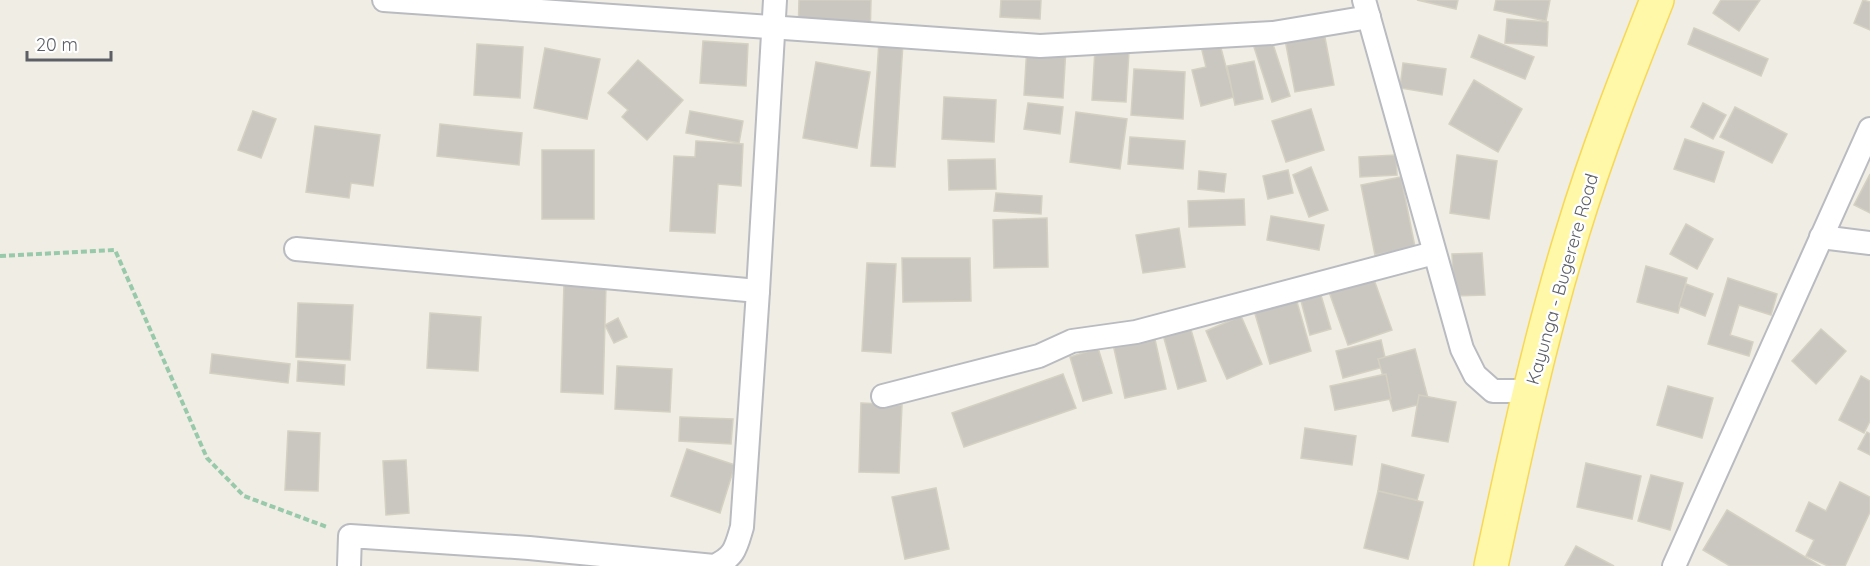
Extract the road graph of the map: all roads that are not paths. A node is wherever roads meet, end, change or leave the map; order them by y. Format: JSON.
{"nodes":[{"id":1,"x":384,"y":0,"type":"edge"},
{"id":2,"x":775,"y":0,"type":"edge"},
{"id":3,"x":1658,"y":0,"type":"edge"},
{"id":4,"x":1367,"y":8,"type":"edge"},
{"id":5,"x":774,"y":28,"type":"junction"},
{"id":6,"x":1870,"y":129,"type":"edge"},
{"id":7,"x":1821,"y":237,"type":"junction"},
{"id":8,"x":1870,"y":243,"type":"edge"},
{"id":9,"x":296,"y":249,"type":"dead end"},
{"id":10,"x":1434,"y":253,"type":"junction"},
{"id":11,"x":758,"y":291,"type":"junction"},
{"id":12,"x":1530,"y":391,"type":"junction"},
{"id":13,"x":883,"y":396,"type":"dead end"},
{"id":14,"x":349,"y":566,"type":"edge"},
{"id":15,"x":1491,"y":566,"type":"edge"},
{"id":16,"x":1674,"y":566,"type":"edge"}],
"edges":[{"from":1,"to":5,"type":"street"},
{"from":2,"to":5,"type":"street"},
{"from":3,"to":12,"type":"main road","name":"Kayunga - Bugerere Road"},
{"from":4,"to":5,"type":"street"},
{"from":4,"to":10,"type":"street"},
{"from":5,"to":11,"type":"street"},
{"from":6,"to":7,"type":"street"},
{"from":7,"to":8,"type":"street"},
{"from":7,"to":16,"type":"street"},
{"from":9,"to":11,"type":"street"},
{"from":10,"to":12,"type":"street"},
{"from":10,"to":13,"type":"street"},
{"from":11,"to":14,"type":"street"},
{"from":12,"to":15,"type":"main road","name":"Kayunga - Bugerere Road"}]}
